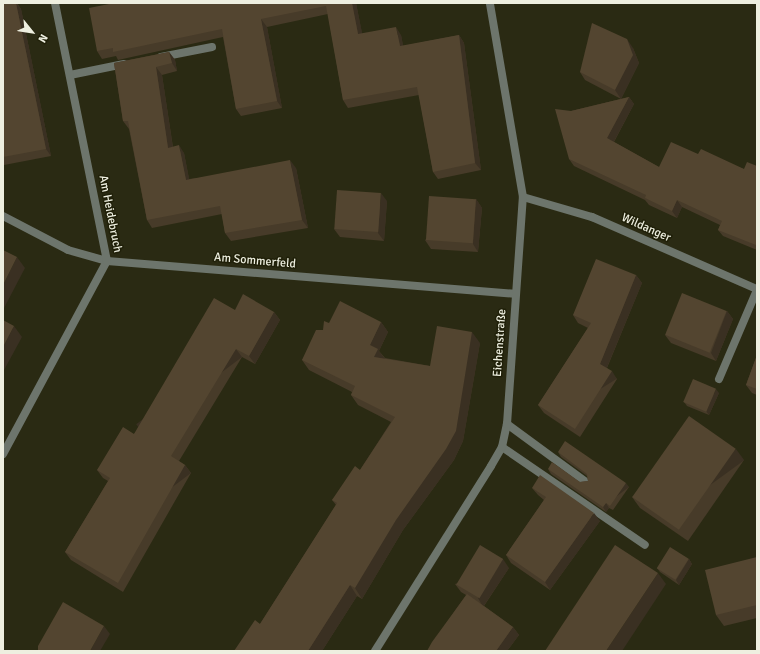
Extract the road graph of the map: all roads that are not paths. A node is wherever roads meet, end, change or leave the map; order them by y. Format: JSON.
{"nodes":[{"id":1,"x":55,"y":3,"type":"edge"},
{"id":2,"x":490,"y":3,"type":"edge"},
{"id":3,"x":212,"y":47,"type":"dead end"},
{"id":4,"x":152,"y":59,"type":"edge"},
{"id":5,"x":137,"y":62,"type":"edge"},
{"id":6,"x":70,"y":75,"type":"junction"},
{"id":7,"x":523,"y":197,"type":"junction"},
{"id":8,"x":3,"y":216,"type":"edge"},
{"id":9,"x":107,"y":261,"type":"junction"},
{"id":10,"x":757,"y":290,"type":"edge"},
{"id":11,"x":515,"y":294,"type":"junction"},
{"id":12,"x":719,"y":379,"type":"dead end"},
{"id":13,"x":507,"y":424,"type":"junction"},
{"id":14,"x":502,"y":447,"type":"junction"},
{"id":15,"x":3,"y":454,"type":"edge"},
{"id":16,"x":586,"y":482,"type":"edge"},
{"id":17,"x":645,"y":545,"type":"dead end"},
{"id":18,"x":375,"y":651,"type":"edge"}],
"edges":[{"from":1,"to":6,"type":"street","name":"Am Heidebruch"},
{"from":2,"to":7,"type":"street","name":"Eichenstraße"},
{"from":3,"to":4,"type":"street"},
{"from":5,"to":6,"type":"street"},
{"from":6,"to":9,"type":"street","name":"Am Heidebruch"},
{"from":7,"to":10,"type":"street","name":"Wildanger"},
{"from":7,"to":11,"type":"street","name":"Eichenstraße"},
{"from":8,"to":9,"type":"street","name":"Am Sommerfeld"},
{"from":9,"to":11,"type":"street","name":"Am Sommerfeld"},
{"from":9,"to":15,"type":"street","name":"Am Heidebruch"},
{"from":10,"to":12,"type":"street"},
{"from":11,"to":13,"type":"street","name":"Eichenstraße"},
{"from":13,"to":14,"type":"street","name":"Eichenstraße"},
{"from":13,"to":16,"type":"street"},
{"from":14,"to":17,"type":"street"},
{"from":14,"to":18,"type":"street","name":"Eichenstraße"}]}
